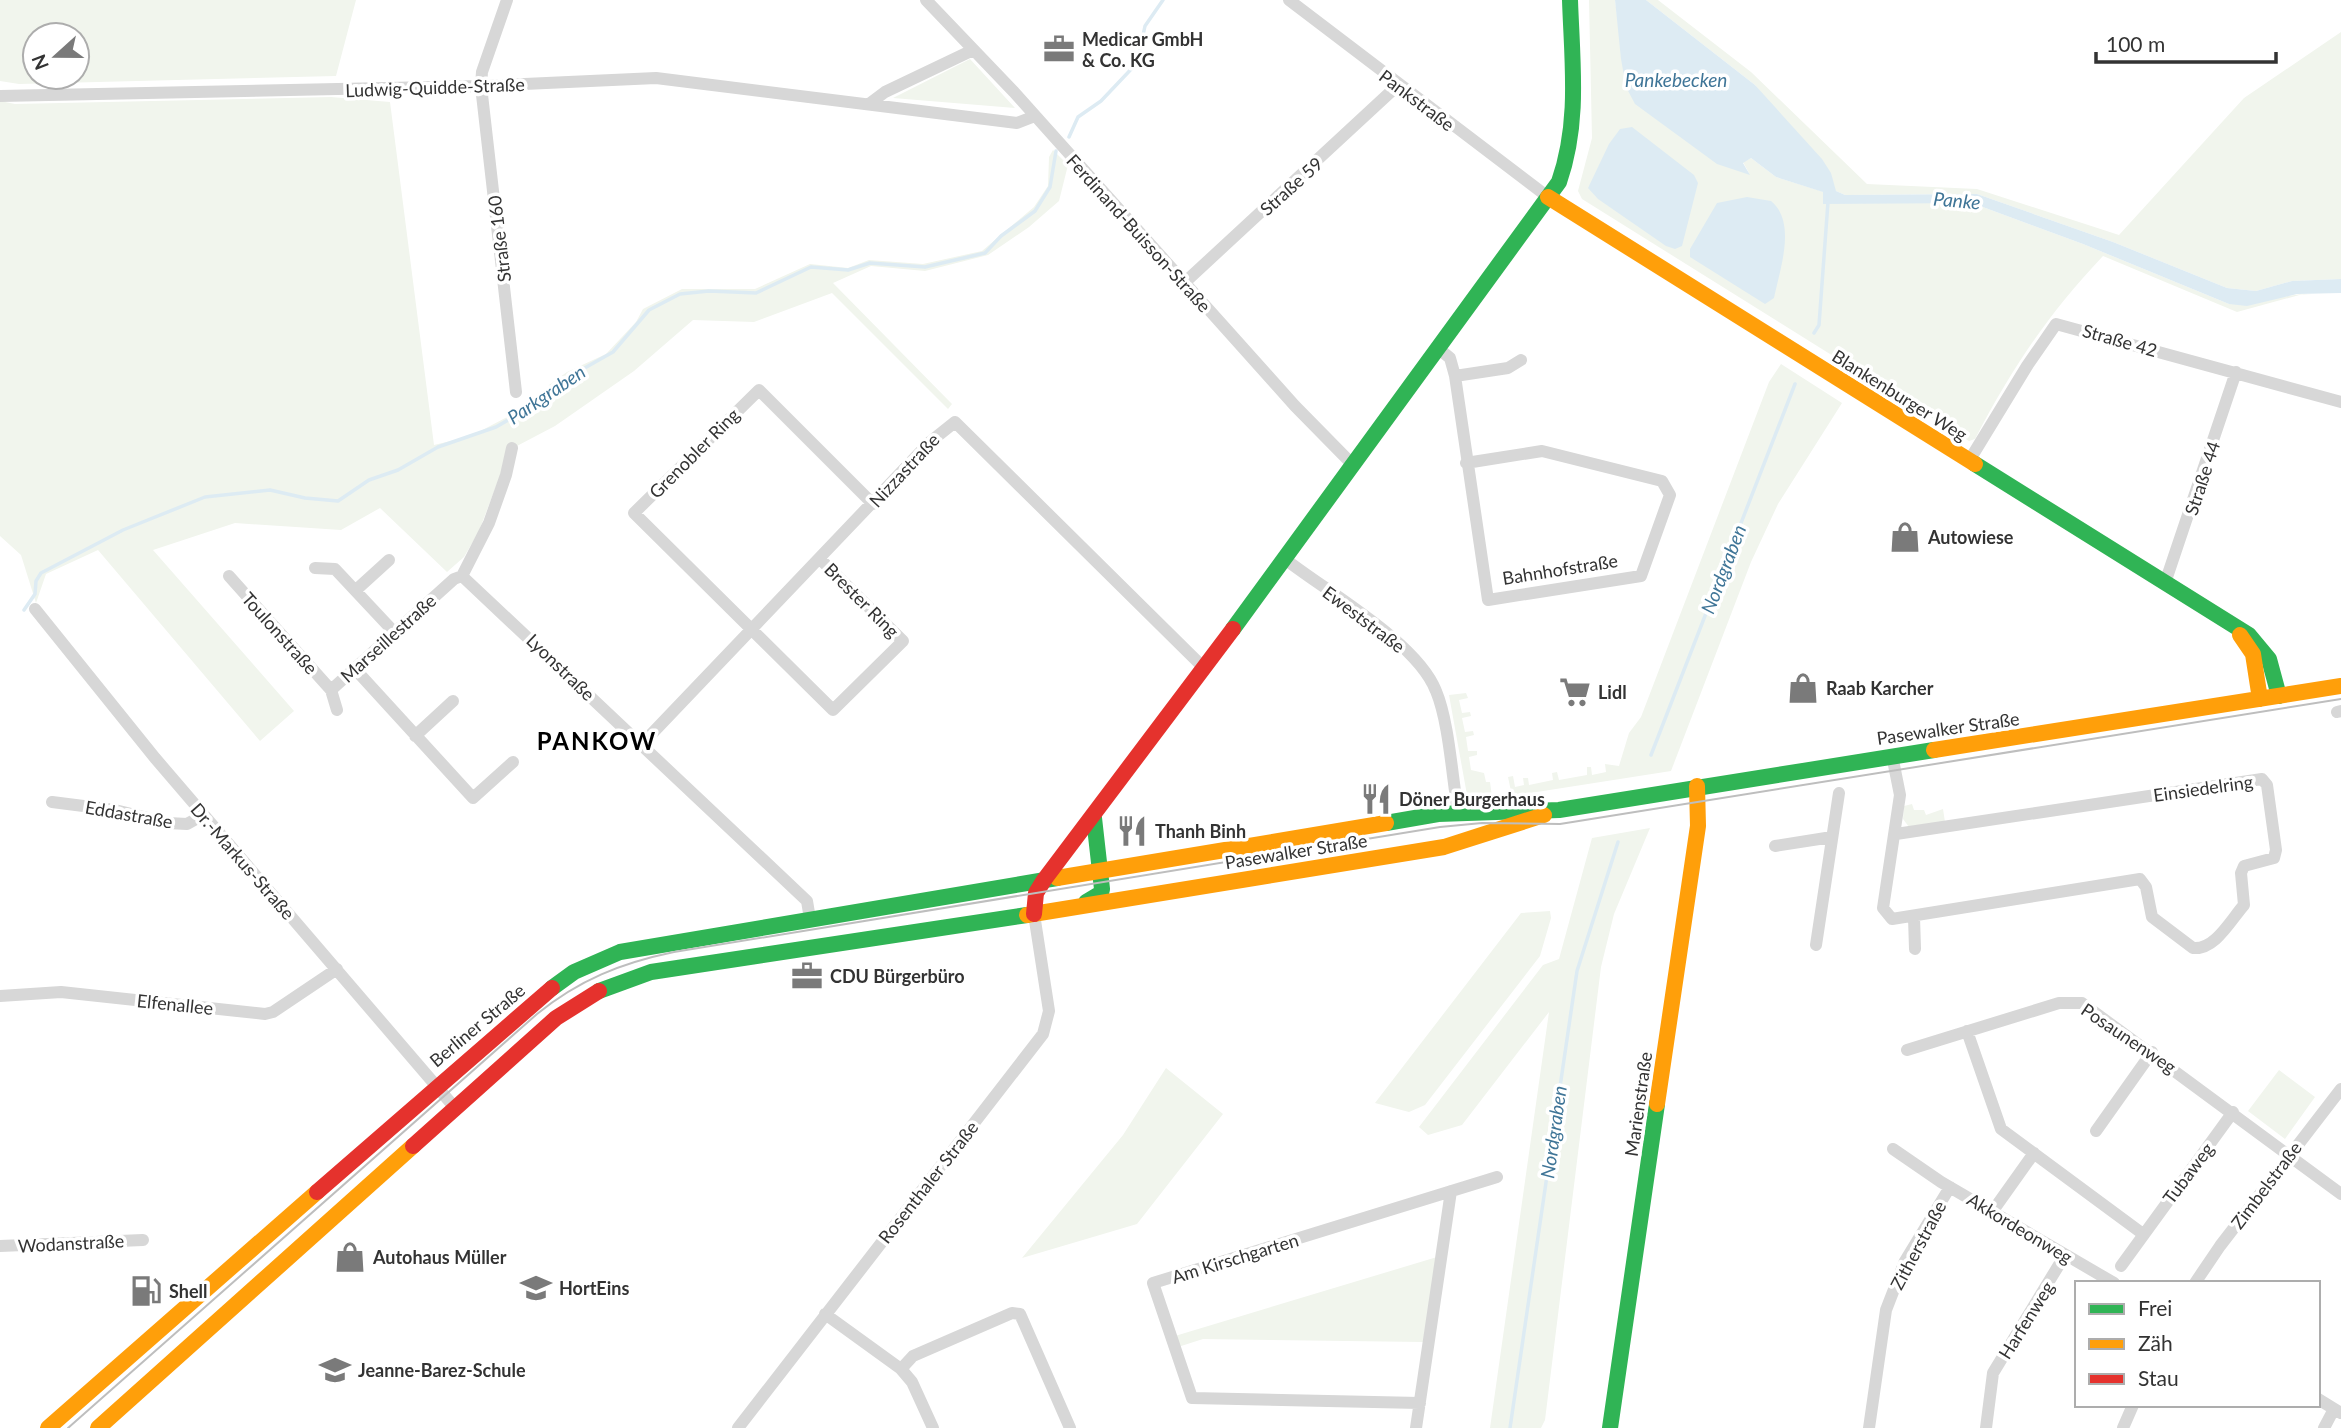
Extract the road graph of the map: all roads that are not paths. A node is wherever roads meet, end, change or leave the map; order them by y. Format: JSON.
{"nodes":[{"id":1,"x":507,"y":0,"type":"edge"},
{"id":2,"x":926,"y":0,"type":"edge"},
{"id":3,"x":1289,"y":0,"type":"edge"},
{"id":4,"x":1570,"y":0,"type":"edge"},
{"id":5,"x":972,"y":50,"type":"junction"},
{"id":6,"x":481,"y":86,"type":"junction"},
{"id":7,"x":1397,"y":86,"type":"junction"},
{"id":8,"x":0,"y":96,"type":"edge"},
{"id":9,"x":869,"y":104,"type":"junction"},
{"id":10,"x":1035,"y":116,"type":"junction"},
{"id":11,"x":1548,"y":197,"type":"junction"},
{"id":12,"x":1183,"y":284,"type":"junction"},
{"id":13,"x":1439,"y":349,"type":"junction"},
{"id":14,"x":1521,"y":360,"type":"dead end"},
{"id":15,"x":2236,"y":372,"type":"junction"},
{"id":16,"x":1455,"y":376,"type":"junction"},
{"id":17,"x":516,"y":392,"type":"dead end"},
{"id":18,"x":2341,"y":402,"type":"edge"},
{"id":19,"x":512,"y":448,"type":"dead end"},
{"id":20,"x":1969,"y":461,"type":"junction"},
{"id":21,"x":1466,"y":463,"type":"junction"},
{"id":22,"x":1354,"y":466,"type":"junction"},
{"id":23,"x":873,"y":504,"type":"junction"},
{"id":24,"x":820,"y":559,"type":"junction"},
{"id":25,"x":1285,"y":559,"type":"junction"},
{"id":26,"x":389,"y":560,"type":"dead end"},
{"id":27,"x":315,"y":568,"type":"dead end"},
{"id":28,"x":229,"y":576,"type":"dead end"},
{"id":29,"x":463,"y":576,"type":"junction"},
{"id":30,"x":2165,"y":583,"type":"junction"},
{"id":31,"x":356,"y":590,"type":"junction"},
{"id":32,"x":35,"y":609,"type":"dead end"},
{"id":33,"x":2232,"y":626,"type":"junction"},
{"id":34,"x":753,"y":630,"type":"junction"},
{"id":35,"x":395,"y":633,"type":"junction"},
{"id":36,"x":355,"y":668,"type":"junction"},
{"id":37,"x":1204,"y":668,"type":"junction"},
{"id":38,"x":2341,"y":686,"type":"edge"},
{"id":39,"x":331,"y":690,"type":"junction"},
{"id":40,"x":2279,"y":696,"type":"junction"},
{"id":41,"x":2260,"y":699,"type":"junction"},
{"id":42,"x":453,"y":701,"type":"dead end"},
{"id":43,"x":337,"y":710,"type":"dead end"},
{"id":44,"x":415,"y":736,"type":"junction"},
{"id":45,"x":642,"y":744,"type":"junction"},
{"id":46,"x":1892,"y":755,"type":"junction"},
{"id":47,"x":513,"y":762,"type":"dead end"},
{"id":48,"x":1696,"y":786,"type":"junction"},
{"id":49,"x":1839,"y":793,"type":"dead end"},
{"id":50,"x":52,"y":802,"type":"dead end"},
{"id":51,"x":1559,"y":810,"type":"junction"},
{"id":52,"x":1458,"y":811,"type":"junction"},
{"id":53,"x":203,"y":815,"type":"junction"},
{"id":54,"x":1094,"y":818,"type":"junction"},
{"id":55,"x":1896,"y":834,"type":"junction"},
{"id":56,"x":1832,"y":837,"type":"junction"},
{"id":57,"x":1288,"y":840,"type":"junction"},
{"id":58,"x":1465,"y":842,"type":"junction"},
{"id":59,"x":1775,"y":846,"type":"dead end"},
{"id":60,"x":1101,"y":870,"type":"junction"},
{"id":61,"x":1292,"y":871,"type":"junction"},
{"id":62,"x":1044,"y":880,"type":"junction"},
{"id":63,"x":1080,"y":904,"type":"junction"},
{"id":64,"x":1034,"y":914,"type":"junction"},
{"id":65,"x":1914,"y":916,"type":"junction"},
{"id":66,"x":810,"y":919,"type":"junction"},
{"id":67,"x":1816,"y":945,"type":"dead end"},
{"id":68,"x":1914,"y":949,"type":"dead end"},
{"id":69,"x":337,"y":969,"type":"junction"},
{"id":70,"x":0,"y":996,"type":"edge"},
{"id":71,"x":1967,"y":1031,"type":"junction"},
{"id":72,"x":1908,"y":1051,"type":"dead end"},
{"id":73,"x":2152,"y":1052,"type":"junction"},
{"id":74,"x":436,"y":1086,"type":"junction"},
{"id":75,"x":2341,"y":1089,"type":"edge"},
{"id":76,"x":456,"y":1109,"type":"junction"},
{"id":77,"x":2234,"y":1112,"type":"junction"},
{"id":78,"x":2096,"y":1131,"type":"dead end"},
{"id":79,"x":1893,"y":1149,"type":"dead end"},
{"id":80,"x":2034,"y":1153,"type":"junction"},
{"id":81,"x":2290,"y":1153,"type":"junction"},
{"id":82,"x":1497,"y":1177,"type":"dead end"},
{"id":83,"x":1950,"y":1187,"type":"junction"},
{"id":84,"x":1451,"y":1191,"type":"junction"},
{"id":85,"x":2341,"y":1194,"type":"edge"},
{"id":86,"x":1992,"y":1212,"type":"junction"},
{"id":87,"x":2143,"y":1234,"type":"junction"},
{"id":88,"x":143,"y":1240,"type":"dead end"},
{"id":89,"x":0,"y":1246,"type":"edge"},
{"id":90,"x":2065,"y":1255,"type":"junction"},
{"id":91,"x":2121,"y":1266,"type":"dead end"},
{"id":92,"x":2110,"y":1281,"type":"edge"},
{"id":93,"x":2196,"y":1281,"type":"edge"},
{"id":94,"x":825,"y":1314,"type":"junction"},
{"id":95,"x":901,"y":1369,"type":"junction"},
{"id":96,"x":2320,"y":1400,"type":"edge"},
{"id":97,"x":1420,"y":1403,"type":"junction"},
{"id":98,"x":2132,"y":1407,"type":"edge"},
{"id":99,"x":2338,"y":1411,"type":"edge"},
{"id":100,"x":48,"y":1428,"type":"edge"},
{"id":101,"x":98,"y":1428,"type":"edge"},
{"id":102,"x":738,"y":1428,"type":"edge"},
{"id":103,"x":933,"y":1428,"type":"edge"},
{"id":104,"x":1070,"y":1428,"type":"edge"},
{"id":105,"x":1416,"y":1428,"type":"edge"},
{"id":106,"x":1610,"y":1428,"type":"edge"},
{"id":107,"x":1869,"y":1428,"type":"edge"},
{"id":108,"x":1986,"y":1428,"type":"edge"},
{"id":109,"x":2123,"y":1428,"type":"edge"},
{"id":110,"x":2324,"y":1428,"type":"edge"}],
"edges":[{"from":1,"to":6,"type":"street","name":"Straße 160"},
{"from":2,"to":5,"type":"street","name":"Ferdinand-Buisson-Straße"},
{"from":3,"to":7,"type":"street","name":"Pankstraße"},
{"from":4,"to":11,"type":"main road"},
{"from":5,"to":9,"type":"street"},
{"from":5,"to":10,"type":"street","name":"Ferdinand-Buisson-Straße"},
{"from":6,"to":8,"type":"street","name":"Ludwig-Quidde-Straße"},
{"from":6,"to":9,"type":"street","name":"Ludwig-Quidde-Straße"},
{"from":6,"to":17,"type":"street","name":"Straße 160"},
{"from":7,"to":11,"type":"street","name":"Pankstraße"},
{"from":7,"to":12,"type":"street","name":"Straße 59"},
{"from":9,"to":10,"type":"street","name":"Ludwig-Quidde-Straße"},
{"from":10,"to":12,"type":"street","name":"Ferdinand-Buisson-Straße"},
{"from":11,"to":13,"type":"main road"},
{"from":11,"to":20,"type":"main road","name":"Blankenburger Weg"},
{"from":12,"to":22,"type":"street","name":"Ferdinand-Buisson-Straße"},
{"from":13,"to":16,"type":"street","name":"Bahnhofstraße"},
{"from":13,"to":22,"type":"main road"},
{"from":14,"to":16,"type":"street"},
{"from":15,"to":18,"type":"street","name":"Straße 42"},
{"from":15,"to":20,"type":"street","name":"Straße 42"},
{"from":15,"to":30,"type":"street","name":"Straße 44"},
{"from":16,"to":21,"type":"street","name":"Bahnhofstraße"},
{"from":19,"to":29,"type":"street"},
{"from":20,"to":30,"type":"main road","name":"Blankenburger Weg"},
{"from":21,"to":21,"type":"street","name":"Bahnhofstraße"},
{"from":22,"to":25,"type":"main road"},
{"from":23,"to":24,"type":"street","name":"Nizzastraße"},
{"from":23,"to":34,"type":"street","name":"Grenobler Ring"},
{"from":23,"to":37,"type":"street","name":"Nizzastraße"},
{"from":24,"to":34,"type":"street","name":"Nizzastraße"},
{"from":24,"to":34,"type":"street","name":"Brester Ring"},
{"from":25,"to":37,"type":"main road"},
{"from":25,"to":52,"type":"street","name":"Eweststraße"},
{"from":26,"to":31,"type":"street"},
{"from":27,"to":31,"type":"street"},
{"from":28,"to":39,"type":"street","name":"Toulonstraße"},
{"from":29,"to":35,"type":"street","name":"Marseillestraße"},
{"from":29,"to":45,"type":"street","name":"Lyonstraße"},
{"from":30,"to":33,"type":"main road","name":"Blankenburger Weg"},
{"from":31,"to":35,"type":"street"},
{"from":32,"to":53,"type":"street","name":"Dr.-Markus-Straße"},
{"from":33,"to":40,"type":"main road","name":"Blankenburger Weg"},
{"from":33,"to":41,"type":"main road","name":"Blankenburger Weg"},
{"from":34,"to":45,"type":"street","name":"Nizzastraße"},
{"from":35,"to":36,"type":"street","name":"Marseillestraße"},
{"from":36,"to":39,"type":"street","name":"Marseillestraße"},
{"from":36,"to":44,"type":"street"},
{"from":37,"to":54,"type":"main road"},
{"from":38,"to":40,"type":"main road","name":"Pasewalker Straße"},
{"from":39,"to":43,"type":"street","name":"Marseillestraße"},
{"from":40,"to":41,"type":"main road","name":"Pasewalker Straße"},
{"from":41,"to":46,"type":"main road","name":"Pasewalker Straße"},
{"from":42,"to":44,"type":"street"},
{"from":44,"to":47,"type":"street"},
{"from":45,"to":66,"type":"street","name":"Lyonstraße"},
{"from":46,"to":48,"type":"main road","name":"Pasewalker Straße"},
{"from":46,"to":55,"type":"street","name":"Einsiedelring"},
{"from":48,"to":51,"type":"main road","name":"Pasewalker Straße"},
{"from":48,"to":106,"type":"main road","name":"Marienstraße"},
{"from":49,"to":56,"type":"street"},
{"from":50,"to":53,"type":"street","name":"Eddastraße"},
{"from":51,"to":52,"type":"main road","name":"Pasewalker Straße"},
{"from":51,"to":58,"type":"main road","name":"Pasewalker Straße"},
{"from":52,"to":57,"type":"main road","name":"Pasewalker Straße"},
{"from":52,"to":58,"type":"main road"},
{"from":53,"to":69,"type":"street","name":"Dr.-Markus-Straße"},
{"from":54,"to":60,"type":"main road"},
{"from":54,"to":62,"type":"main road"},
{"from":55,"to":65,"type":"street","name":"Einsiedelring"},
{"from":55,"to":65,"type":"street","name":"Einsiedelring"},
{"from":56,"to":59,"type":"street"},
{"from":56,"to":67,"type":"street"},
{"from":57,"to":60,"type":"main road","name":"Pasewalker Straße"},
{"from":57,"to":61,"type":"main road"},
{"from":58,"to":61,"type":"main road","name":"Pasewalker Straße"},
{"from":60,"to":62,"type":"main road","name":"Pasewalker Straße"},
{"from":60,"to":63,"type":"main road"},
{"from":61,"to":63,"type":"main road","name":"Pasewalker Straße"},
{"from":62,"to":64,"type":"main road"},
{"from":62,"to":66,"type":"main road","name":"Berliner Straße"},
{"from":63,"to":64,"type":"main road","name":"Pasewalker Straße"},
{"from":64,"to":76,"type":"main road"},
{"from":64,"to":94,"type":"street","name":"Rosenthaler Straße"},
{"from":65,"to":68,"type":"street"},
{"from":66,"to":74,"type":"main road","name":"Berliner Straße"},
{"from":69,"to":70,"type":"street","name":"Elfenallee"},
{"from":69,"to":74,"type":"street","name":"Dr.-Markus-Straße"},
{"from":71,"to":72,"type":"street","name":"Posaunenweg"},
{"from":71,"to":73,"type":"street","name":"Posaunenweg"},
{"from":71,"to":80,"type":"street"},
{"from":73,"to":77,"type":"street","name":"Posaunenweg"},
{"from":73,"to":78,"type":"street"},
{"from":74,"to":76,"type":"street","name":"Dr.-Markus-Straße"},
{"from":74,"to":100,"type":"main road","name":"Berliner Straße"},
{"from":75,"to":81,"type":"street","name":"Zimbelstraße"},
{"from":76,"to":101,"type":"main road"},
{"from":77,"to":81,"type":"street","name":"Posaunenweg"},
{"from":77,"to":87,"type":"street","name":"Tubaweg"},
{"from":79,"to":83,"type":"street","name":"Akkordeonweg"},
{"from":80,"to":86,"type":"street"},
{"from":80,"to":87,"type":"street"},
{"from":81,"to":85,"type":"street","name":"Posaunenweg"},
{"from":81,"to":93,"type":"street","name":"Zimbelstraße"},
{"from":82,"to":84,"type":"street","name":"Am Kirschgarten"},
{"from":83,"to":86,"type":"street","name":"Akkordeonweg"},
{"from":83,"to":107,"type":"street","name":"Zitherstraße"},
{"from":84,"to":97,"type":"street"},
{"from":84,"to":97,"type":"street","name":"Am Kirschgarten"},
{"from":86,"to":90,"type":"street","name":"Akkordeonweg"},
{"from":87,"to":91,"type":"street","name":"Tubaweg"},
{"from":88,"to":89,"type":"street","name":"Wodanstraße"},
{"from":90,"to":92,"type":"street","name":"Akkordeonweg"},
{"from":90,"to":108,"type":"street","name":"Harfenweg"},
{"from":94,"to":95,"type":"street"},
{"from":94,"to":102,"type":"street","name":"Rosenthaler Straße"},
{"from":95,"to":103,"type":"street"},
{"from":95,"to":104,"type":"street"},
{"from":96,"to":99,"type":"street"},
{"from":97,"to":105,"type":"street"},
{"from":98,"to":109,"type":"street"},
{"from":99,"to":110,"type":"street"}]}
